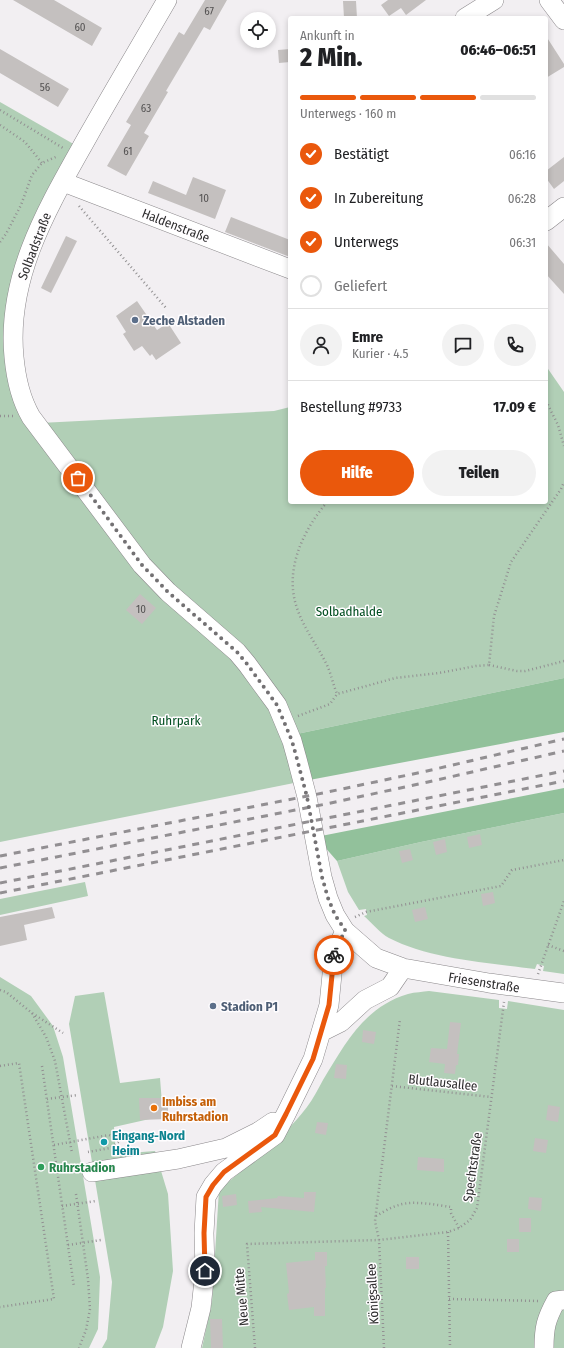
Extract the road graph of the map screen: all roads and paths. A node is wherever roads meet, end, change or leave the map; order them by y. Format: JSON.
{"nodes":[{"id":1,"x":167,"y":0,"type":"edge"},
{"id":2,"x":494,"y":0,"type":"edge"},
{"id":3,"x":549,"y":0,"type":"edge"},
{"id":4,"x":468,"y":16,"type":"edge"},
{"id":5,"x":564,"y":20,"type":"edge"},
{"id":6,"x":0,"y":110,"type":"edge"},
{"id":7,"x":0,"y":125,"type":"edge"},
{"id":8,"x":72,"y":149,"type":"junction"},
{"id":9,"x":62,"y":151,"type":"dead end"},
{"id":10,"x":60,"y":155,"type":"dead end"},
{"id":11,"x":42,"y":163,"type":"junction"},
{"id":12,"x":62,"y":183,"type":"junction"},
{"id":13,"x":564,"y":207,"type":"edge"},
{"id":14,"x":548,"y":219,"type":"edge"},
{"id":15,"x":0,"y":242,"type":"edge"},
{"id":16,"x":288,"y":268,"type":"edge"},
{"id":17,"x":166,"y":308,"type":"dead end"},
{"id":18,"x":548,"y":405,"type":"edge"},
{"id":19,"x":564,"y":446,"type":"edge"},
{"id":20,"x":564,"y":482,"type":"edge"},
{"id":21,"x":325,"y":504,"type":"edge"},
{"id":22,"x":564,"y":661,"type":"edge"},
{"id":23,"x":489,"y":665,"type":"junction"},
{"id":24,"x":338,"y":694,"type":"junction"},
{"id":25,"x":285,"y":721,"type":"junction"},
{"id":26,"x":297,"y":759,"type":"joint"},
{"id":27,"x":564,"y":860,"type":"edge"},
{"id":28,"x":564,"y":901,"type":"edge"},
{"id":29,"x":345,"y":930,"type":"junction"},
{"id":30,"x":548,"y":945,"type":"junction"},
{"id":31,"x":564,"y":951,"type":"edge"},
{"id":32,"x":403,"y":968,"type":"junction"},
{"id":33,"x":506,"y":986,"type":"junction"},
{"id":34,"x":533,"y":989,"type":"junction"},
{"id":35,"x":0,"y":990,"type":"edge"},
{"id":36,"x":564,"y":993,"type":"edge"},
{"id":37,"x":32,"y":1013,"type":"junction"},
{"id":38,"x":400,"y":1019,"type":"dead end"},
{"id":39,"x":321,"y":1032,"type":"junction"},
{"id":40,"x":63,"y":1033,"type":"dead end"},
{"id":41,"x":0,"y":1066,"type":"edge"},
{"id":42,"x":42,"y":1066,"type":"dead end"},
{"id":43,"x":392,"y":1086,"type":"junction"},
{"id":44,"x":78,"y":1095,"type":"dead end"},
{"id":45,"x":62,"y":1097,"type":"junction"},
{"id":46,"x":491,"y":1097,"type":"junction"},
{"id":47,"x":47,"y":1100,"type":"junction"},
{"id":48,"x":286,"y":1114,"type":"junction"},
{"id":49,"x":69,"y":1142,"type":"junction"},
{"id":50,"x":54,"y":1145,"type":"junction"},
{"id":51,"x":88,"y":1152,"type":"dead end"},
{"id":52,"x":72,"y":1153,"type":"dead end"},
{"id":53,"x":92,"y":1172,"type":"dead end"},
{"id":54,"x":76,"y":1194,"type":"dead end"},
{"id":55,"x":96,"y":1201,"type":"dead end"},
{"id":56,"x":78,"y":1204,"type":"junction"},
{"id":57,"x":62,"y":1206,"type":"junction"},
{"id":58,"x":376,"y":1216,"type":"junction"},
{"id":59,"x":459,"y":1228,"type":"junction"},
{"id":60,"x":448,"y":1232,"type":"junction"},
{"id":61,"x":101,"y":1240,"type":"dead end"},
{"id":62,"x":379,"y":1240,"type":"junction"},
{"id":63,"x":83,"y":1243,"type":"junction"},
{"id":64,"x":246,"y":1244,"type":"joint"},
{"id":65,"x":68,"y":1245,"type":"junction"},
{"id":66,"x":74,"y":1287,"type":"dead end"},
{"id":67,"x":449,"y":1299,"type":"junction"},
{"id":68,"x":560,"y":1300,"type":"edge"},
{"id":69,"x":0,"y":1307,"type":"edge"},
{"id":70,"x":79,"y":1348,"type":"edge"},
{"id":71,"x":191,"y":1348,"type":"edge"},
{"id":72,"x":256,"y":1348,"type":"edge"},
{"id":73,"x":384,"y":1348,"type":"edge"},
{"id":74,"x":450,"y":1348,"type":"edge"},
{"id":75,"x":544,"y":1348,"type":"edge"}],
"edges":[{"from":1,"to":8,"type":"street","name":"Solbadstraße"},
{"from":2,"to":4,"type":"street"},
{"from":3,"to":5,"type":"street"},
{"from":6,"to":8,"type":"path"},
{"from":7,"to":11,"type":"path"},
{"from":8,"to":9,"type":"path"},
{"from":8,"to":12,"type":"street","name":"Solbadstraße"},
{"from":10,"to":11,"type":"path"},
{"from":11,"to":15,"type":"path"},
{"from":12,"to":16,"type":"street","name":"Haldenstraße"},
{"from":12,"to":17,"type":"path"},
{"from":12,"to":25,"type":"street","name":"Solbadstraße"},
{"from":13,"to":14,"type":"street"},
{"from":18,"to":19,"type":"path"},
{"from":20,"to":23,"type":"path"},
{"from":21,"to":24,"type":"path"},
{"from":22,"to":23,"type":"path"},
{"from":23,"to":24,"type":"path"},
{"from":24,"to":25,"type":"path"},
{"from":25,"to":26,"type":"street","name":"Solbadstraße"},
{"from":26,"to":29,"type":"street","name":"Friesenstraße"},
{"from":27,"to":29,"type":"path"},
{"from":28,"to":30,"type":"path"},
{"from":29,"to":32,"type":"street","name":"Friesenstraße"},
{"from":29,"to":39,"type":"street"},
{"from":30,"to":31,"type":"path"},
{"from":30,"to":34,"type":"path"},
{"from":32,"to":33,"type":"street","name":"Friesenstraße"},
{"from":32,"to":39,"type":"street"},
{"from":33,"to":34,"type":"street","name":"Friesenstraße"},
{"from":33,"to":46,"type":"path","name":"Spechtstraße"},
{"from":34,"to":36,"type":"street","name":"Friesenstraße"},
{"from":35,"to":37,"type":"path"},
{"from":37,"to":40,"type":"path"},
{"from":37,"to":45,"type":"path"},
{"from":38,"to":43,"type":"path","name":"Königsallee"},
{"from":39,"to":48,"type":"street"},
{"from":41,"to":69,"type":"path"},
{"from":42,"to":47,"type":"path"},
{"from":43,"to":46,"type":"path","name":"Blutlausallee"},
{"from":43,"to":58,"type":"path","name":"Königsallee"},
{"from":44,"to":45,"type":"path"},
{"from":45,"to":47,"type":"path"},
{"from":45,"to":49,"type":"path"},
{"from":46,"to":59,"type":"path","name":"Spechtstraße"},
{"from":47,"to":50,"type":"path"},
{"from":48,"to":53,"type":"street"},
{"from":48,"to":71,"type":"street"},
{"from":49,"to":50,"type":"path"},
{"from":49,"to":51,"type":"path"},
{"from":49,"to":52,"type":"path"},
{"from":50,"to":57,"type":"path"},
{"from":54,"to":56,"type":"path"},
{"from":55,"to":56,"type":"path"},
{"from":56,"to":57,"type":"path"},
{"from":56,"to":63,"type":"path"},
{"from":57,"to":65,"type":"path"},
{"from":58,"to":59,"type":"path"},
{"from":58,"to":62,"type":"path","name":"Königsallee"},
{"from":59,"to":60,"type":"path","name":"Spechtstraße"},
{"from":60,"to":62,"type":"path","name":"Spechtstraße"},
{"from":60,"to":67,"type":"path"},
{"from":61,"to":63,"type":"path"},
{"from":62,"to":64,"type":"path","name":"Spechtstraße"},
{"from":62,"to":73,"type":"path","name":"Königsallee"},
{"from":63,"to":65,"type":"path"},
{"from":63,"to":70,"type":"path"},
{"from":64,"to":72,"type":"path","name":"Neue Mitte"},
{"from":65,"to":66,"type":"path"},
{"from":67,"to":68,"type":"path"},
{"from":67,"to":74,"type":"path"},
{"from":68,"to":75,"type":"street"}]}
